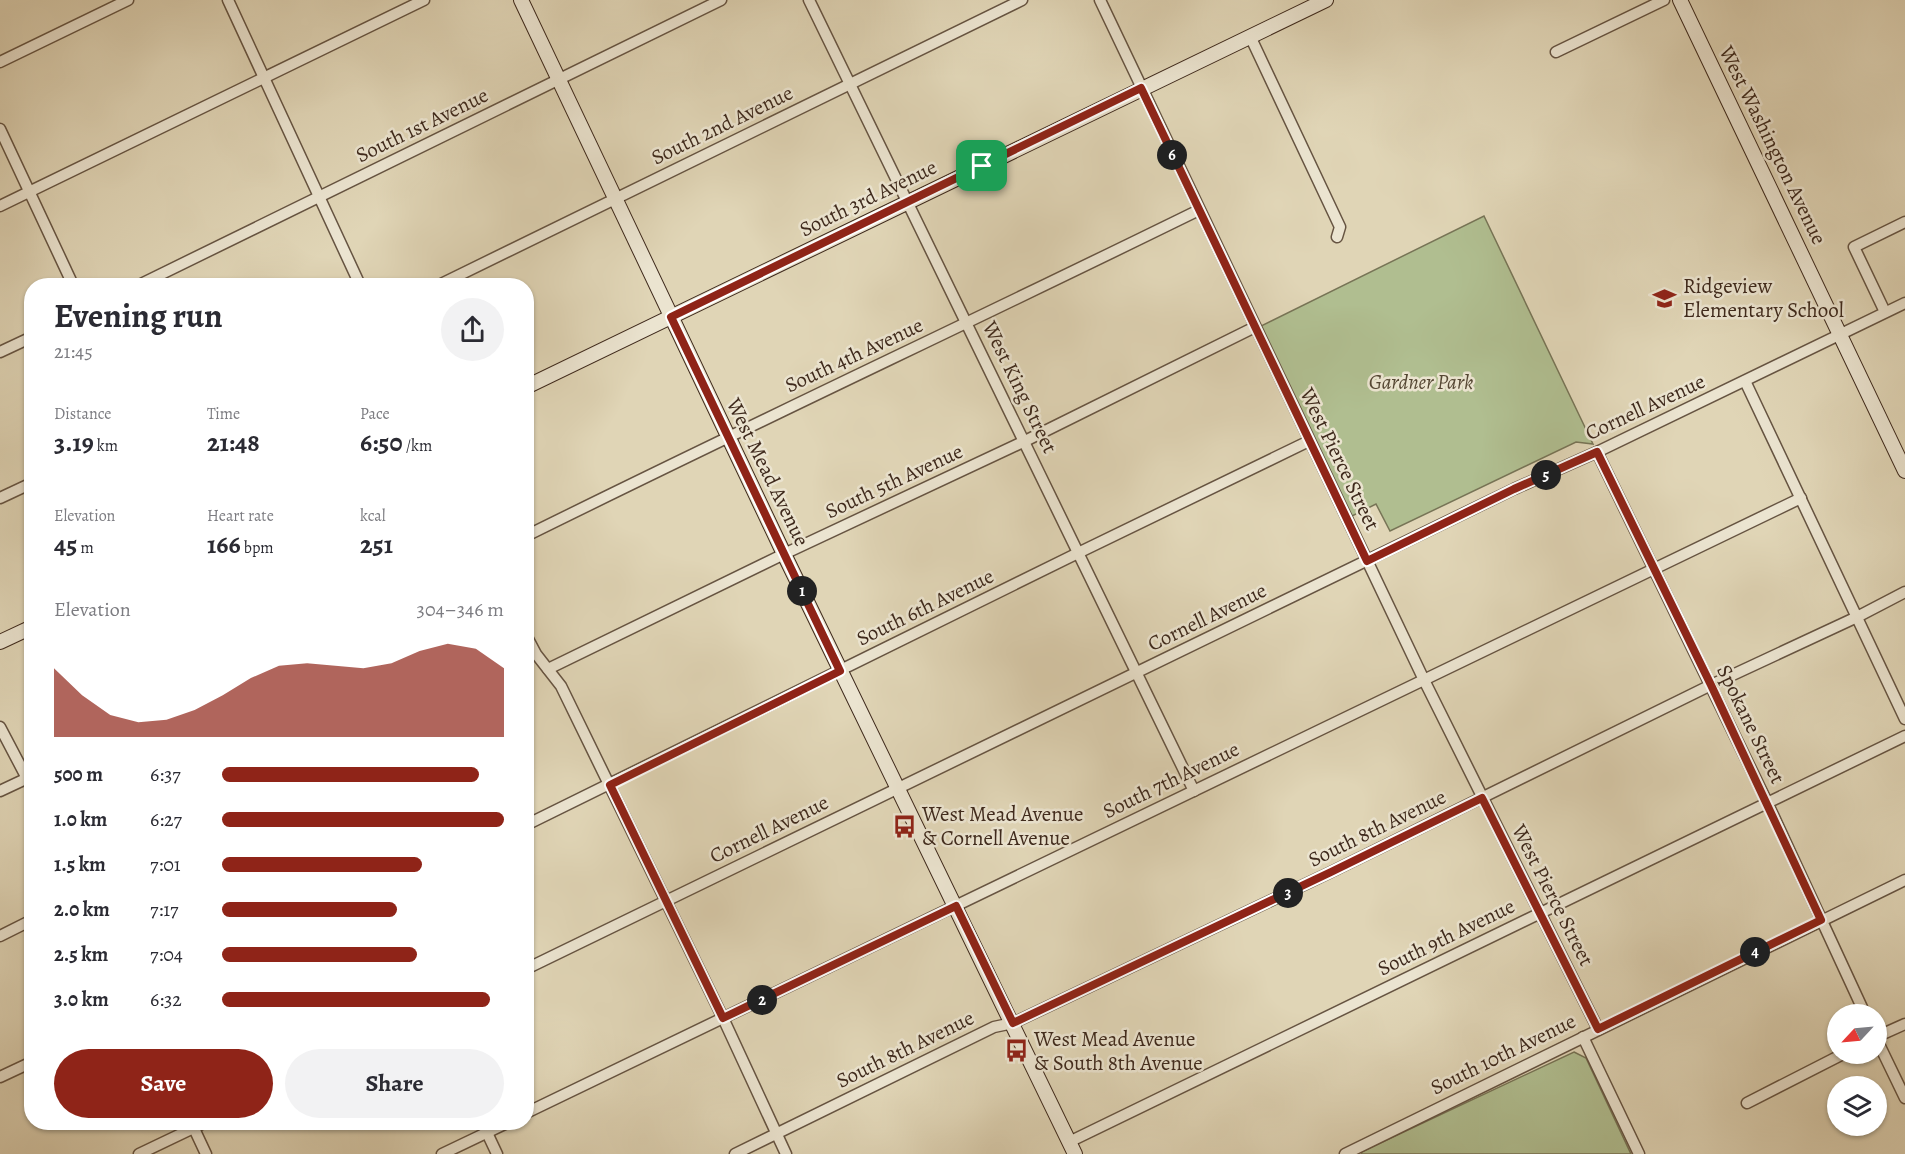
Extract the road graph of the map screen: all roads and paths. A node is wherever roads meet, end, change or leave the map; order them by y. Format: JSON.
{"nodes":[{"id":1,"x":129,"y":0,"type":"edge"},
{"id":2,"x":228,"y":0,"type":"edge"},
{"id":3,"x":424,"y":0,"type":"edge"},
{"id":4,"x":521,"y":0,"type":"edge"},
{"id":5,"x":721,"y":0,"type":"edge"},
{"id":6,"x":809,"y":0,"type":"edge"},
{"id":7,"x":1022,"y":0,"type":"edge"},
{"id":8,"x":1100,"y":0,"type":"edge"},
{"id":9,"x":1326,"y":0,"type":"edge"},
{"id":10,"x":1664,"y":0,"type":"edge"},
{"id":11,"x":1680,"y":0,"type":"edge"},
{"id":12,"x":1250,"y":36,"type":"junction"},
{"id":13,"x":1556,"y":52,"type":"dead end"},
{"id":14,"x":0,"y":62,"type":"edge"},
{"id":15,"x":264,"y":78,"type":"junction"},
{"id":16,"x":560,"y":80,"type":"junction"},
{"id":17,"x":849,"y":85,"type":"junction"},
{"id":18,"x":1141,"y":88,"type":"junction"},
{"id":19,"x":0,"y":129,"type":"edge"},
{"id":20,"x":29,"y":192,"type":"junction"},
{"id":21,"x":319,"y":197,"type":"junction"},
{"id":22,"x":614,"y":199,"type":"junction"},
{"id":23,"x":907,"y":203,"type":"junction"},
{"id":24,"x":0,"y":206,"type":"edge"},
{"id":25,"x":1199,"y":210,"type":"junction"},
{"id":26,"x":1905,"y":222,"type":"edge"},
{"id":27,"x":1336,"y":237,"type":"dead end"},
{"id":28,"x":70,"y":278,"type":"edge"},
{"id":29,"x":153,"y":278,"type":"edge"},
{"id":30,"x":357,"y":278,"type":"edge"},
{"id":31,"x":453,"y":278,"type":"edge"},
{"id":32,"x":1905,"y":303,"type":"edge"},
{"id":33,"x":1885,"y":312,"type":"junction"},
{"id":34,"x":671,"y":317,"type":"junction"},
{"id":35,"x":968,"y":324,"type":"junction"},
{"id":36,"x":1255,"y":327,"type":"junction"},
{"id":37,"x":1840,"y":334,"type":"junction"},
{"id":38,"x":24,"y":341,"type":"edge"},
{"id":39,"x":0,"y":352,"type":"edge"},
{"id":40,"x":1745,"y":381,"type":"junction"},
{"id":41,"x":534,"y":383,"type":"edge"},
{"id":42,"x":728,"y":436,"type":"junction"},
{"id":43,"x":1025,"y":441,"type":"junction"},
{"id":44,"x":1309,"y":441,"type":"junction"},
{"id":45,"x":1900,"y":448,"type":"edge"},
{"id":46,"x":1597,"y":452,"type":"junction"},
{"id":47,"x":1905,"y":471,"type":"edge"},
{"id":48,"x":24,"y":487,"type":"edge"},
{"id":49,"x":0,"y":498,"type":"edge"},
{"id":50,"x":1801,"y":498,"type":"junction"},
{"id":51,"x":534,"y":532,"type":"edge"},
{"id":52,"x":1078,"y":553,"type":"junction"},
{"id":53,"x":784,"y":554,"type":"junction"},
{"id":54,"x":1367,"y":561,"type":"junction"},
{"id":55,"x":1654,"y":568,"type":"junction"},
{"id":56,"x":1905,"y":592,"type":"edge"},
{"id":57,"x":1857,"y":617,"type":"junction"},
{"id":58,"x":24,"y":631,"type":"edge"},
{"id":59,"x":0,"y":642,"type":"edge"},
{"id":60,"x":534,"y":650,"type":"edge"},
{"id":61,"x":548,"y":669,"type":"junction"},
{"id":62,"x":840,"y":671,"type":"junction"},
{"id":63,"x":1138,"y":672,"type":"junction"},
{"id":64,"x":1424,"y":680,"type":"junction"},
{"id":65,"x":1711,"y":685,"type":"junction"},
{"id":66,"x":1905,"y":719,"type":"edge"},
{"id":67,"x":0,"y":727,"type":"edge"},
{"id":68,"x":1905,"y":736,"type":"edge"},
{"id":69,"x":24,"y":770,"type":"edge"},
{"id":70,"x":24,"y":783,"type":"edge"},
{"id":71,"x":610,"y":785,"type":"junction"},
{"id":72,"x":899,"y":788,"type":"junction"},
{"id":73,"x":0,"y":791,"type":"edge"},
{"id":74,"x":1194,"y":791,"type":"junction"},
{"id":75,"x":1482,"y":798,"type":"junction"},
{"id":76,"x":1767,"y":802,"type":"junction"},
{"id":77,"x":534,"y":821,"type":"edge"},
{"id":78,"x":1905,"y":880,"type":"edge"},
{"id":79,"x":665,"y":902,"type":"junction"},
{"id":80,"x":956,"y":906,"type":"junction"},
{"id":81,"x":1540,"y":912,"type":"junction"},
{"id":82,"x":1821,"y":920,"type":"junction"},
{"id":83,"x":24,"y":924,"type":"edge"},
{"id":84,"x":0,"y":936,"type":"edge"},
{"id":85,"x":534,"y":965,"type":"edge"},
{"id":86,"x":1860,"y":1004,"type":"edge"},
{"id":87,"x":723,"y":1018,"type":"junction"},
{"id":88,"x":1013,"y":1023,"type":"junction"},
{"id":89,"x":1905,"y":1024,"type":"edge"},
{"id":90,"x":1598,"y":1029,"type":"junction"},
{"id":91,"x":1887,"y":1033,"type":"edge"},
{"id":92,"x":1583,"y":1037,"type":"junction"},
{"id":93,"x":1887,"y":1061,"type":"edge"},
{"id":94,"x":1827,"y":1062,"type":"edge"},
{"id":95,"x":24,"y":1066,"type":"edge"},
{"id":96,"x":0,"y":1077,"type":"edge"},
{"id":97,"x":1905,"y":1098,"type":"edge"},
{"id":98,"x":1747,"y":1103,"type":"dead end"},
{"id":99,"x":534,"y":1109,"type":"edge"},
{"id":100,"x":183,"y":1130,"type":"edge"},
{"id":101,"x":194,"y":1130,"type":"edge"},
{"id":102,"x":480,"y":1130,"type":"edge"},
{"id":103,"x":486,"y":1130,"type":"edge"},
{"id":104,"x":776,"y":1134,"type":"junction"},
{"id":105,"x":1072,"y":1148,"type":"edge"},
{"id":106,"x":139,"y":1154,"type":"edge"},
{"id":107,"x":206,"y":1154,"type":"edge"},
{"id":108,"x":442,"y":1154,"type":"edge"},
{"id":109,"x":497,"y":1154,"type":"edge"},
{"id":110,"x":735,"y":1154,"type":"edge"},
{"id":111,"x":786,"y":1154,"type":"edge"},
{"id":112,"x":1345,"y":1154,"type":"edge"},
{"id":113,"x":1639,"y":1154,"type":"edge"}],
"edges":[{"from":1,"to":14,"type":"street"},
{"from":2,"to":15,"type":"street"},
{"from":3,"to":15,"type":"street"},
{"from":4,"to":16,"type":"street","name":"West Mead Avenue"},
{"from":5,"to":16,"type":"street","name":"South 1st Avenue"},
{"from":6,"to":17,"type":"street","name":"West King Street"},
{"from":7,"to":17,"type":"street","name":"South 2nd Avenue"},
{"from":8,"to":18,"type":"street","name":"West Pierce Street"},
{"from":9,"to":12,"type":"street","name":"South 3rd Avenue"},
{"from":10,"to":13,"type":"street"},
{"from":11,"to":37,"type":"street","name":"West Washington Avenue"},
{"from":12,"to":18,"type":"street","name":"South 3rd Avenue"},
{"from":12,"to":27,"type":"street"},
{"from":15,"to":20,"type":"street"},
{"from":15,"to":21,"type":"street"},
{"from":16,"to":21,"type":"street","name":"South 1st Avenue"},
{"from":16,"to":22,"type":"street","name":"West Mead Avenue"},
{"from":17,"to":22,"type":"street","name":"South 2nd Avenue"},
{"from":17,"to":23,"type":"street","name":"West King Street"},
{"from":18,"to":23,"type":"street","name":"South 3rd Avenue"},
{"from":18,"to":25,"type":"street","name":"West Pierce Street"},
{"from":19,"to":20,"type":"street"},
{"from":20,"to":24,"type":"street"},
{"from":20,"to":28,"type":"street"},
{"from":21,"to":29,"type":"street","name":"South 1st Avenue"},
{"from":21,"to":30,"type":"street"},
{"from":22,"to":31,"type":"street","name":"South 2nd Avenue"},
{"from":22,"to":34,"type":"street","name":"West Mead Avenue"},
{"from":23,"to":34,"type":"street","name":"South 3rd Avenue"},
{"from":23,"to":35,"type":"street","name":"West King Street"},
{"from":25,"to":35,"type":"street","name":"South 4th Avenue"},
{"from":25,"to":36,"type":"street","name":"West Pierce Street"},
{"from":26,"to":33,"type":"street"},
{"from":32,"to":33,"type":"street","name":"Cornell Avenue"},
{"from":33,"to":37,"type":"street","name":"Cornell Avenue"},
{"from":34,"to":41,"type":"street","name":"South 3rd Avenue"},
{"from":34,"to":42,"type":"street","name":"West Mead Avenue"},
{"from":35,"to":42,"type":"street","name":"South 4th Avenue"},
{"from":35,"to":43,"type":"street","name":"West King Street"},
{"from":36,"to":43,"type":"street","name":"South 5th Avenue"},
{"from":36,"to":44,"type":"street","name":"West Pierce Street"},
{"from":37,"to":40,"type":"street","name":"Cornell Avenue"},
{"from":37,"to":45,"type":"street","name":"West Washington Avenue"},
{"from":38,"to":39,"type":"street"},
{"from":40,"to":46,"type":"street","name":"Cornell Avenue"},
{"from":40,"to":50,"type":"street"},
{"from":42,"to":51,"type":"street","name":"South 4th Avenue"},
{"from":42,"to":53,"type":"street","name":"West Mead Avenue"},
{"from":43,"to":52,"type":"street","name":"West King Street"},
{"from":43,"to":53,"type":"street","name":"South 5th Avenue"},
{"from":44,"to":52,"type":"street","name":"South 6th Avenue"},
{"from":44,"to":54,"type":"street","name":"West Pierce Street"},
{"from":45,"to":47,"type":"street","name":"West Washington Avenue"},
{"from":46,"to":54,"type":"street","name":"Cornell Avenue"},
{"from":46,"to":55,"type":"street","name":"Spokane Street"},
{"from":48,"to":49,"type":"street"},
{"from":50,"to":55,"type":"street","name":"South 7th Avenue"},
{"from":50,"to":57,"type":"street"},
{"from":52,"to":62,"type":"street","name":"South 6th Avenue"},
{"from":52,"to":63,"type":"street","name":"West King Street"},
{"from":53,"to":61,"type":"street","name":"South 5th Avenue"},
{"from":53,"to":62,"type":"street","name":"West Mead Avenue"},
{"from":54,"to":63,"type":"street","name":"Cornell Avenue"},
{"from":54,"to":64,"type":"street","name":"West Pierce Street"},
{"from":55,"to":64,"type":"street","name":"South 7th Avenue"},
{"from":55,"to":65,"type":"street","name":"Spokane Street"},
{"from":56,"to":57,"type":"street","name":"South 8th Avenue"},
{"from":57,"to":65,"type":"street","name":"South 8th Avenue"},
{"from":57,"to":66,"type":"street"},
{"from":58,"to":59,"type":"street"},
{"from":60,"to":61,"type":"street"},
{"from":61,"to":71,"type":"street"},
{"from":62,"to":71,"type":"street","name":"South 6th Avenue"},
{"from":62,"to":72,"type":"street","name":"West Mead Avenue"},
{"from":63,"to":72,"type":"street","name":"Cornell Avenue"},
{"from":63,"to":74,"type":"street","name":"West King Street"},
{"from":64,"to":74,"type":"street","name":"South 7th Avenue"},
{"from":64,"to":75,"type":"street","name":"West Pierce Street"},
{"from":65,"to":75,"type":"street","name":"South 8th Avenue"},
{"from":65,"to":76,"type":"street","name":"Spokane Street"},
{"from":67,"to":69,"type":"street"},
{"from":68,"to":76,"type":"street","name":"South 9th Avenue"},
{"from":70,"to":73,"type":"street"},
{"from":71,"to":77,"type":"street","name":"South 6th Avenue"},
{"from":71,"to":79,"type":"street"},
{"from":72,"to":79,"type":"street","name":"Cornell Avenue"},
{"from":72,"to":80,"type":"street","name":"West Mead Avenue"},
{"from":74,"to":80,"type":"street","name":"South 7th Avenue"},
{"from":75,"to":81,"type":"street","name":"West Pierce Street"},
{"from":75,"to":88,"type":"street","name":"South 8th Avenue"},
{"from":76,"to":81,"type":"street","name":"South 9th Avenue"},
{"from":76,"to":82,"type":"street","name":"Spokane Street"},
{"from":78,"to":82,"type":"street","name":"South 10th Avenue"},
{"from":79,"to":85,"type":"street","name":"Cornell Avenue"},
{"from":79,"to":87,"type":"street"},
{"from":80,"to":87,"type":"street","name":"South 7th Avenue"},
{"from":80,"to":88,"type":"street","name":"West Mead Avenue"},
{"from":81,"to":90,"type":"street","name":"West Pierce Street"},
{"from":81,"to":105,"type":"street","name":"South 9th Avenue"},
{"from":82,"to":86,"type":"street","name":"Spokane Street"},
{"from":82,"to":90,"type":"street","name":"South 10th Avenue"},
{"from":83,"to":84,"type":"street"},
{"from":87,"to":99,"type":"street","name":"South 7th Avenue"},
{"from":87,"to":104,"type":"street"},
{"from":88,"to":104,"type":"street","name":"South 8th Avenue"},
{"from":88,"to":105,"type":"street","name":"West Mead Avenue"},
{"from":89,"to":91,"type":"street"},
{"from":90,"to":92,"type":"street","name":"South 10th Avenue"},
{"from":92,"to":112,"type":"street","name":"South 10th Avenue"},
{"from":92,"to":113,"type":"street"},
{"from":93,"to":97,"type":"street"},
{"from":94,"to":98,"type":"street"},
{"from":95,"to":96,"type":"street"},
{"from":100,"to":106,"type":"street"},
{"from":101,"to":107,"type":"street"},
{"from":102,"to":108,"type":"street"},
{"from":103,"to":109,"type":"street"},
{"from":104,"to":110,"type":"street","name":"South 8th Avenue"},
{"from":104,"to":111,"type":"street"}]}
